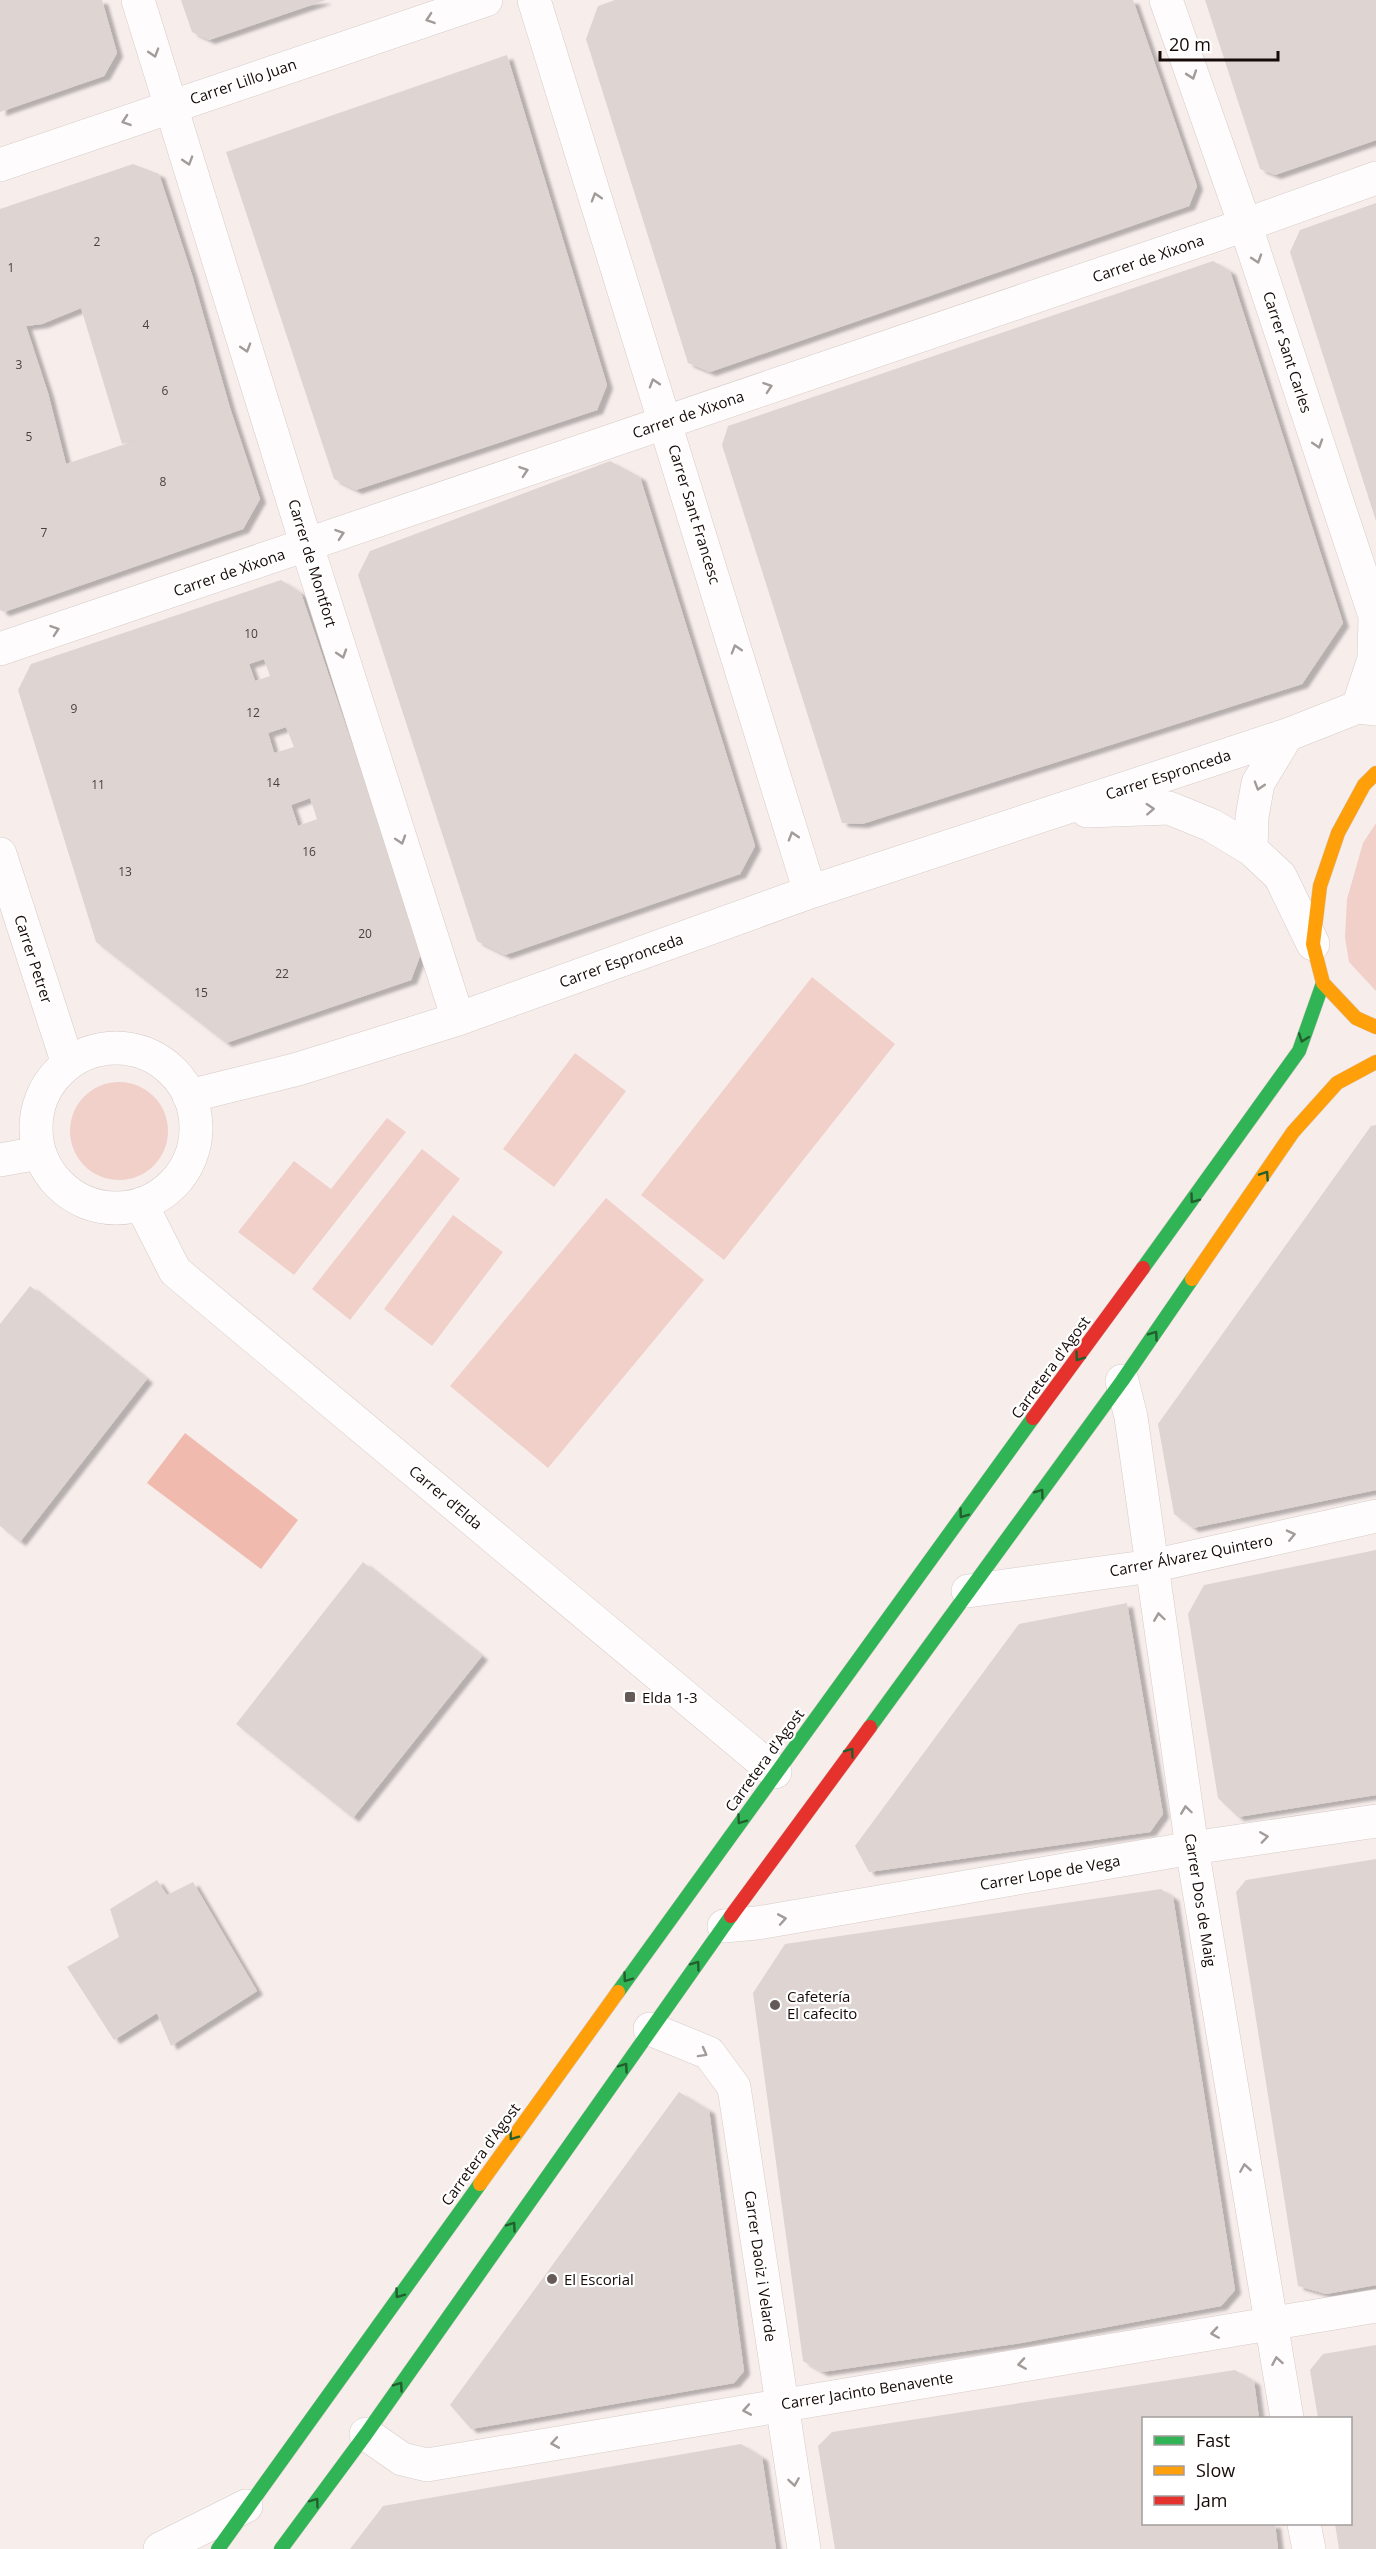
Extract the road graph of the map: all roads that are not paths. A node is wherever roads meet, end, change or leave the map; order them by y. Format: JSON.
{"nodes":[{"id":1,"x":138,"y":0,"type":"edge"},
{"id":2,"x":486,"y":0,"type":"edge"},
{"id":3,"x":534,"y":0,"type":"edge"},
{"id":4,"x":1166,"y":0,"type":"edge"},
{"id":5,"x":171,"y":106,"type":"junction"},
{"id":6,"x":0,"y":165,"type":"edge"},
{"id":7,"x":1376,"y":178,"type":"edge"},
{"id":8,"x":1245,"y":225,"type":"junction"},
{"id":9,"x":666,"y":422,"type":"junction"},
{"id":10,"x":307,"y":546,"type":"junction"},
{"id":11,"x":0,"y":649,"type":"edge"},
{"id":12,"x":1367,"y":708,"type":"edge"},
{"id":13,"x":1287,"y":735,"type":"junction"},
{"id":14,"x":1376,"y":773,"type":"edge"},
{"id":15,"x":1049,"y":813,"type":"junction"},
{"id":16,"x":1251,"y":849,"type":"junction"},
{"id":17,"x":0,"y":854,"type":"edge"},
{"id":18,"x":810,"y":892,"type":"junction"},
{"id":19,"x":1313,"y":944,"type":"junction"},
{"id":20,"x":1323,"y":983,"type":"junction"},
{"id":21,"x":458,"y":1018,"type":"junction"},
{"id":22,"x":1376,"y":1027,"type":"edge"},
{"id":23,"x":1376,"y":1062,"type":"edge"},
{"id":24,"x":68,"y":1064,"type":"junction"},
{"id":25,"x":189,"y":1096,"type":"junction"},
{"id":26,"x":39,"y":1153,"type":"junction"},
{"id":27,"x":0,"y":1160,"type":"edge"},
{"id":28,"x":141,"y":1204,"type":"junction"},
{"id":29,"x":1122,"y":1381,"type":"junction"},
{"id":30,"x":1376,"y":1516,"type":"edge"},
{"id":31,"x":1152,"y":1566,"type":"junction"},
{"id":32,"x":968,"y":1591,"type":"junction"},
{"id":33,"x":783,"y":1778,"type":"junction"},
{"id":34,"x":1376,"y":1821,"type":"edge"},
{"id":35,"x":1192,"y":1848,"type":"junction"},
{"id":36,"x":724,"y":1926,"type":"junction"},
{"id":37,"x":650,"y":2029,"type":"junction"},
{"id":38,"x":1376,"y":2306,"type":"edge"},
{"id":39,"x":1271,"y":2323,"type":"junction"},
{"id":40,"x":782,"y":2404,"type":"junction"},
{"id":41,"x":1287,"y":2417,"type":"edge"},
{"id":42,"x":366,"y":2434,"type":"junction"},
{"id":43,"x":246,"y":2506,"type":"junction"},
{"id":44,"x":1304,"y":2525,"type":"edge"},
{"id":45,"x":160,"y":2549,"type":"edge"},
{"id":46,"x":218,"y":2549,"type":"edge"},
{"id":47,"x":281,"y":2549,"type":"edge"},
{"id":48,"x":804,"y":2549,"type":"edge"},
{"id":49,"x":1309,"y":2549,"type":"edge"}],
"edges":[{"from":1,"to":5,"type":"street","name":"Carrer de Montfort","one_way":true},
{"from":2,"to":5,"type":"street","name":"Carrer Lillo Juan","one_way":true},
{"from":9,"to":3,"type":"street","name":"Carrer Sant Francesc","one_way":true},
{"from":4,"to":8,"type":"street","name":"Carrer Sant Carles","one_way":true},
{"from":5,"to":6,"type":"street","name":"Carrer Lillo Juan","one_way":true},
{"from":5,"to":10,"type":"street","name":"Carrer de Montfort","one_way":true},
{"from":7,"to":8,"type":"street","name":"Carrer de Xixona"},
{"from":9,"to":8,"type":"street","name":"Carrer de Xixona","one_way":true},
{"from":8,"to":12,"type":"street","name":"Carrer Sant Carles","one_way":true},
{"from":10,"to":9,"type":"street","name":"Carrer de Xixona","one_way":true},
{"from":18,"to":9,"type":"street","name":"Carrer Sant Francesc","one_way":true},
{"from":11,"to":10,"type":"street","name":"Carrer de Xixona","one_way":true},
{"from":10,"to":21,"type":"street","name":"Carrer de Montfort","one_way":true},
{"from":12,"to":13,"type":"street","name":"Carrer Espronceda"},
{"from":13,"to":15,"type":"street","name":"Carrer Espronceda"},
{"from":13,"to":16,"type":"street","one_way":true},
{"from":14,"to":19,"type":"main road"},
{"from":15,"to":16,"type":"street","name":"Carrer Espronceda","one_way":true},
{"from":15,"to":18,"type":"street","name":"Carrer Espronceda"},
{"from":16,"to":19,"type":"street","name":"Carrer Espronceda"},
{"from":17,"to":24,"type":"street","name":"Carrer Petrer"},
{"from":18,"to":21,"type":"street","name":"Carrer Espronceda"},
{"from":19,"to":20,"type":"main road"},
{"from":20,"to":22,"type":"main road"},
{"from":20,"to":33,"type":"main road","name":"Carretera d'Agost","one_way":true},
{"from":21,"to":25,"type":"street","name":"Carrer Espronceda"},
{"from":29,"to":23,"type":"main road","one_way":true},
{"from":24,"to":25,"type":"street"},
{"from":24,"to":26,"type":"street"},
{"from":25,"to":28,"type":"street"},
{"from":26,"to":27,"type":"street"},
{"from":26,"to":28,"type":"street"},
{"from":28,"to":33,"type":"street","name":"Carrer d’Elda"},
{"from":29,"to":31,"type":"street","name":"Carrer Dos de Maig"},
{"from":32,"to":29,"type":"main road","one_way":true},
{"from":31,"to":30,"type":"street","name":"Carrer Álvarez Quintero","one_way":true},
{"from":31,"to":32,"type":"street","name":"Carrer Álvarez Quintero"},
{"from":35,"to":31,"type":"street","name":"Carrer Dos de Maig","one_way":true},
{"from":36,"to":32,"type":"main road","one_way":true},
{"from":33,"to":43,"type":"main road","name":"Carretera d'Agost","one_way":true},
{"from":35,"to":34,"type":"street","name":"Carrer Lope de Vega","one_way":true},
{"from":36,"to":35,"type":"street","name":"Carrer Lope de Vega","one_way":true},
{"from":39,"to":35,"type":"street","name":"Carrer Dos de Maig","one_way":true},
{"from":37,"to":36,"type":"main road","one_way":true},
{"from":37,"to":40,"type":"street","name":"Carrer Daoiz i Velarde","one_way":true},
{"from":42,"to":37,"type":"main road","one_way":true},
{"from":38,"to":39,"type":"street","name":"Carrer Jacinto Benavente"},
{"from":39,"to":40,"type":"street","name":"Carrer Jacinto Benavente","one_way":true},
{"from":41,"to":39,"type":"street","name":"Carrer Dos de Maig","one_way":true},
{"from":40,"to":42,"type":"street","name":"Carrer Jacinto Benavente","one_way":true},
{"from":40,"to":48,"type":"street","name":"Carrer Daoiz i Velarde","one_way":true},
{"from":47,"to":42,"type":"main road","one_way":true},
{"from":43,"to":45,"type":"street"},
{"from":43,"to":46,"type":"main road","name":"Carretera d'Agost"},
{"from":44,"to":49,"type":"street"}]}
